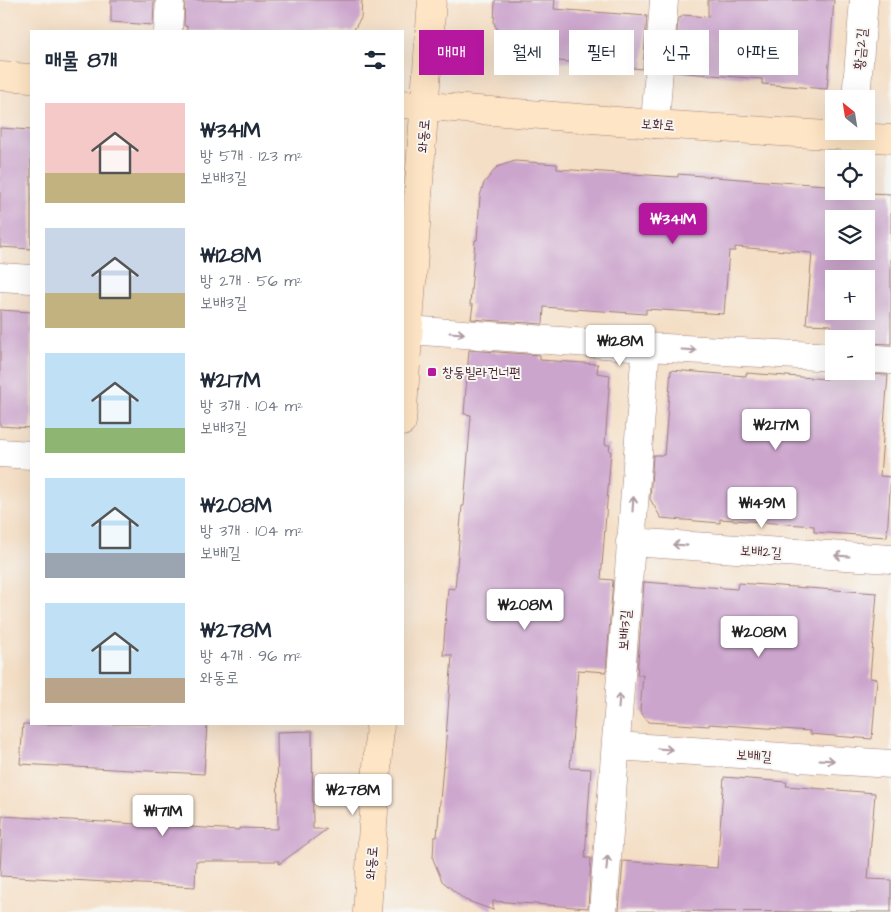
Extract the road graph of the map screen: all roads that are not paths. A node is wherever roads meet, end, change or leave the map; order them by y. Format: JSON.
{"nodes":[{"id":1,"x":170,"y":0,"type":"edge"},
{"id":2,"x":432,"y":0,"type":"edge"},
{"id":3,"x":664,"y":0,"type":"edge"},
{"id":4,"x":864,"y":0,"type":"edge"},
{"id":5,"x":168,"y":30,"type":"edge"},
{"id":6,"x":0,"y":76,"type":"edge"},
{"id":7,"x":30,"y":78,"type":"edge"},
{"id":8,"x":857,"y":90,"type":"edge"},
{"id":9,"x":414,"y":105,"type":"edge"},
{"id":10,"x":655,"y":124,"type":"junction"},
{"id":11,"x":825,"y":133,"type":"edge"},
{"id":12,"x":875,"y":137,"type":"edge"},
{"id":13,"x":891,"y":139,"type":"edge"},
{"id":14,"x":0,"y":277,"type":"edge"},
{"id":15,"x":30,"y":279,"type":"edge"},
{"id":16,"x":408,"y":330,"type":"junction"},
{"id":17,"x":646,"y":347,"type":"junction"},
{"id":18,"x":825,"y":357,"type":"edge"},
{"id":19,"x":875,"y":359,"type":"edge"},
{"id":20,"x":891,"y":360,"type":"edge"},
{"id":21,"x":404,"y":391,"type":"edge"},
{"id":22,"x":0,"y":453,"type":"edge"},
{"id":23,"x":30,"y":455,"type":"edge"},
{"id":24,"x":630,"y":542,"type":"junction"},
{"id":25,"x":891,"y":559,"type":"edge"},
{"id":26,"x":380,"y":725,"type":"edge"},
{"id":27,"x":616,"y":746,"type":"junction"},
{"id":28,"x":891,"y":764,"type":"edge"},
{"id":29,"x":367,"y":912,"type":"edge"},
{"id":30,"x":602,"y":912,"type":"edge"}],
"edges":[{"from":1,"to":5,"type":"street"},
{"from":2,"to":9,"type":"street","name":"와동로"},
{"from":3,"to":10,"type":"street"},
{"from":4,"to":8,"type":"street","name":"황금2길"},
{"from":6,"to":7,"type":"street"},
{"from":9,"to":10,"type":"street","name":"보화로"},
{"from":9,"to":16,"type":"street","name":"와동로"},
{"from":10,"to":11,"type":"street","name":"보화로"},
{"from":12,"to":13,"type":"street","name":"보화로"},
{"from":14,"to":15,"type":"street"},
{"from":16,"to":17,"type":"street","one_way":true},
{"from":16,"to":21,"type":"street","name":"와동로"},
{"from":17,"to":18,"type":"street","one_way":true},
{"from":24,"to":17,"type":"street","name":"보배3길","one_way":true},
{"from":19,"to":20,"type":"street"},
{"from":22,"to":23,"type":"street"},
{"from":25,"to":24,"type":"street","name":"보배2길","one_way":true},
{"from":27,"to":24,"type":"street","name":"보배3길","one_way":true},
{"from":26,"to":29,"type":"street","name":"와동로"},
{"from":27,"to":28,"type":"street","name":"보배1길","one_way":true},
{"from":30,"to":27,"type":"street","name":"보배3길","one_way":true}]}
